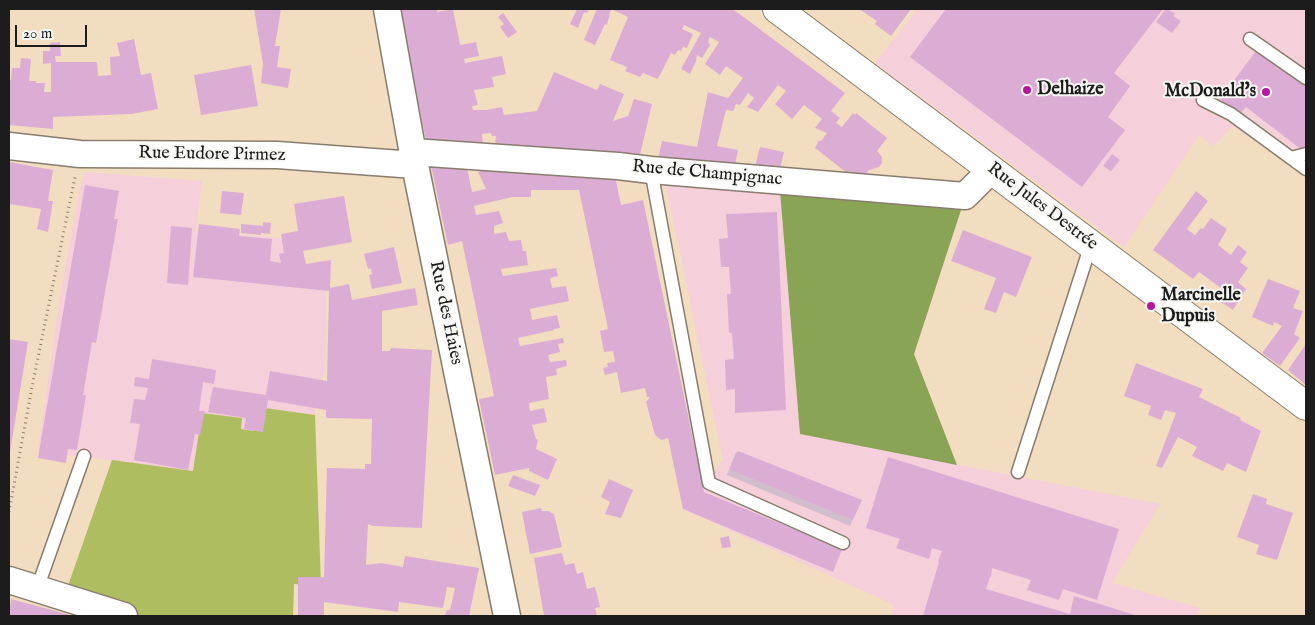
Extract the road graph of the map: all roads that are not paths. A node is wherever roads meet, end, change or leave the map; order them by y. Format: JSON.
{"nodes":[{"id":1,"x":387,"y":9,"type":"edge"},
{"id":2,"x":777,"y":9,"type":"edge"},
{"id":3,"x":1250,"y":39,"type":"dead end"},
{"id":4,"x":1306,"y":78,"type":"edge"},
{"id":5,"x":1203,"y":100,"type":"dead end"},
{"id":6,"x":9,"y":146,"type":"edge"},
{"id":7,"x":1306,"y":154,"type":"edge"},
{"id":8,"x":414,"y":158,"type":"junction"},
{"id":9,"x":1291,"y":158,"type":"junction"},
{"id":10,"x":1306,"y":169,"type":"edge"},
{"id":11,"x":651,"y":170,"type":"junction"},
{"id":12,"x":992,"y":170,"type":"junction"},
{"id":13,"x":1091,"y":244,"type":"junction"},
{"id":14,"x":1306,"y":406,"type":"edge"},
{"id":15,"x":84,"y":456,"type":"dead end"},
{"id":16,"x":1018,"y":472,"type":"dead end"},
{"id":17,"x":843,"y":543,"type":"dead end"},
{"id":18,"x":9,"y":580,"type":"edge"},
{"id":19,"x":37,"y":589,"type":"junction"},
{"id":20,"x":124,"y":616,"type":"edge"},
{"id":21,"x":507,"y":616,"type":"edge"}],
"edges":[{"from":1,"to":8,"type":"street","name":"Rue des Haies"},
{"from":2,"to":12,"type":"street","name":"Rue Jules Destrée"},
{"from":3,"to":4,"type":"lane"},
{"from":5,"to":9,"type":"lane"},
{"from":6,"to":8,"type":"street","name":"Rue Eudore Pirmez"},
{"from":7,"to":9,"type":"lane"},
{"from":8,"to":11,"type":"street","name":"Rue de Champignac"},
{"from":8,"to":21,"type":"street","name":"Rue des Haies"},
{"from":9,"to":10,"type":"lane"},
{"from":11,"to":12,"type":"street","name":"Rue de Champignac"},
{"from":11,"to":17,"type":"lane"},
{"from":12,"to":13,"type":"street","name":"Rue Jules Destrée"},
{"from":13,"to":14,"type":"street","name":"Rue Jules Destrée"},
{"from":13,"to":16,"type":"lane"},
{"from":15,"to":19,"type":"lane"},
{"from":18,"to":19,"type":"street"},
{"from":19,"to":20,"type":"street"}]}
